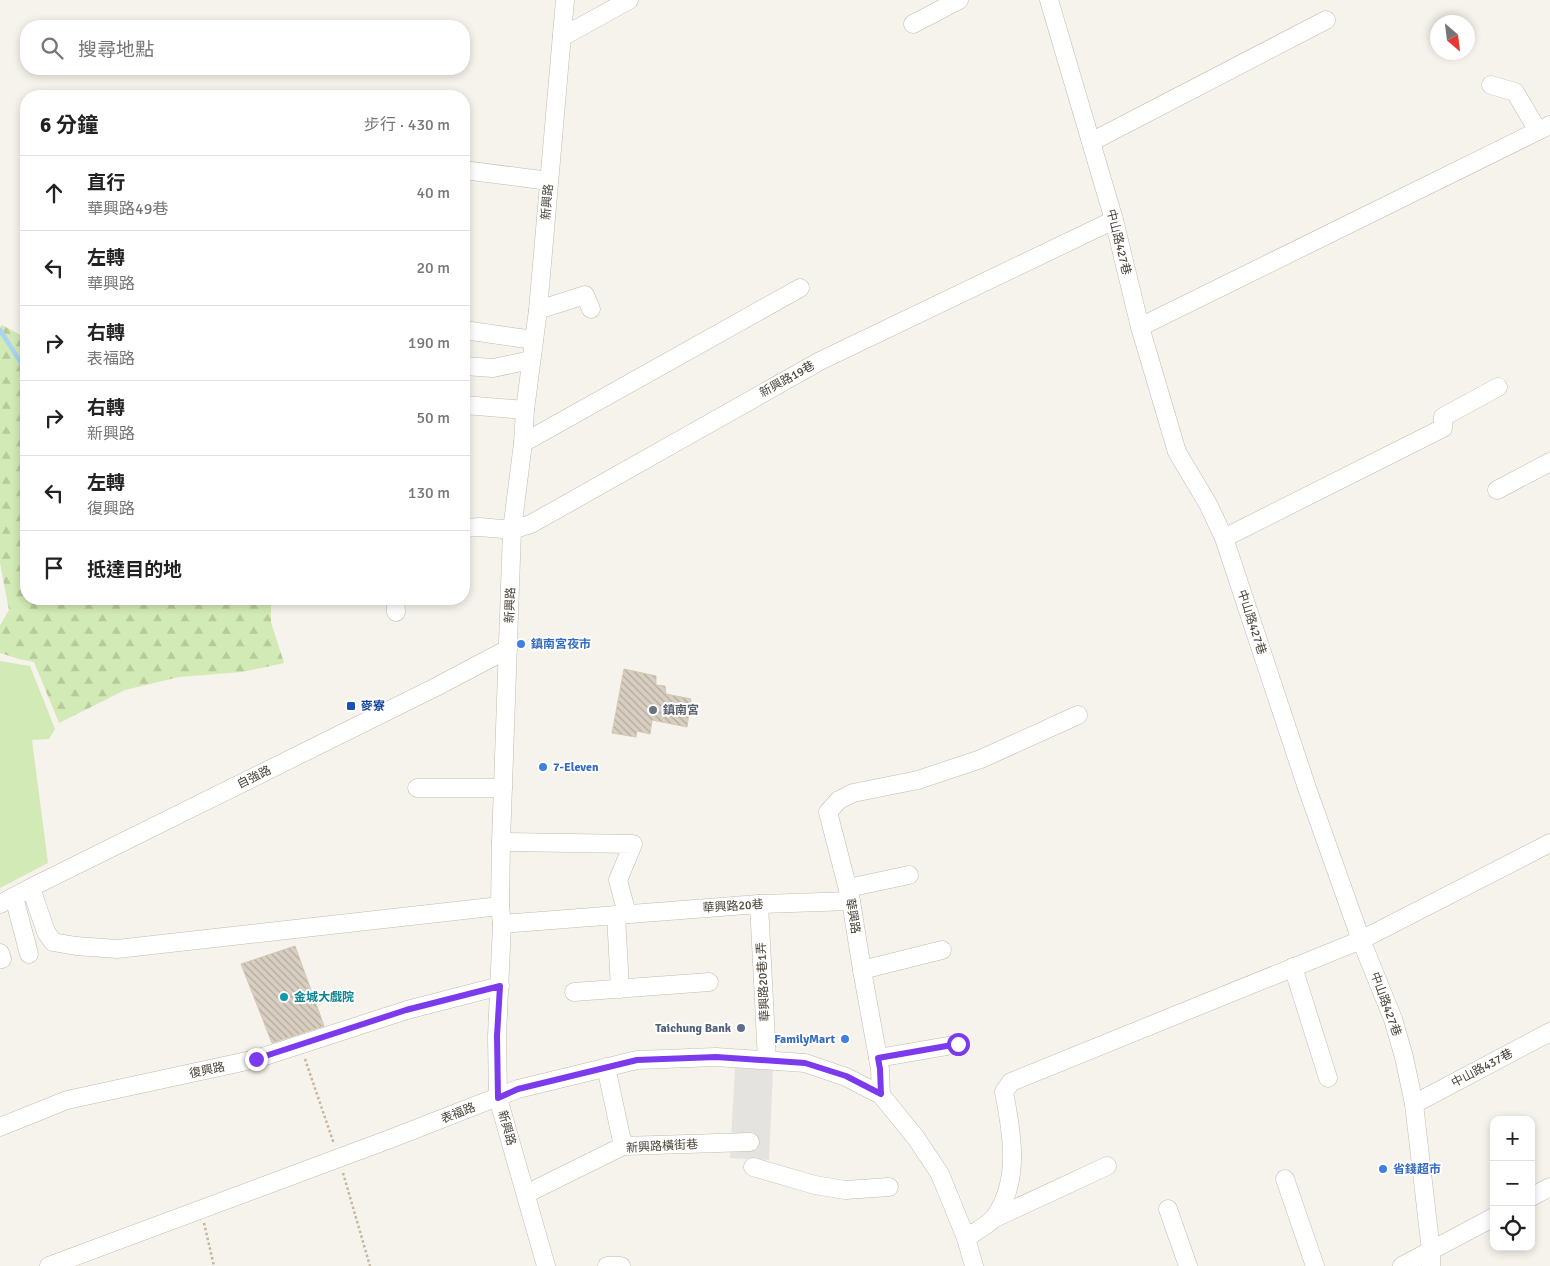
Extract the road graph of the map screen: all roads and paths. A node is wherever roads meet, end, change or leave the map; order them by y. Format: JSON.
{"nodes":[{"id":1,"x":565,"y":0,"type":"edge"},
{"id":2,"x":629,"y":0,"type":"edge"},
{"id":3,"x":959,"y":0,"type":"edge"},
{"id":4,"x":1049,"y":0,"type":"edge"},
{"id":5,"x":1326,"y":20,"type":"dead end"},
{"id":6,"x":913,"y":24,"type":"dead end"},
{"id":7,"x":562,"y":37,"type":"junction"},
{"id":8,"x":1491,"y":85,"type":"dead end"},
{"id":9,"x":1544,"y":128,"type":"edge"},
{"id":10,"x":1091,"y":142,"type":"junction"},
{"id":11,"x":470,"y":171,"type":"edge"},
{"id":12,"x":549,"y":181,"type":"junction"},
{"id":13,"x":1114,"y":220,"type":"junction"},
{"id":14,"x":800,"y":288,"type":"dead end"},
{"id":15,"x":591,"y":309,"type":"dead end"},
{"id":16,"x":538,"y":310,"type":"junction"},
{"id":17,"x":1140,"y":327,"type":"junction"},
{"id":18,"x":470,"y":331,"type":"edge"},
{"id":19,"x":534,"y":340,"type":"junction"},
{"id":20,"x":531,"y":360,"type":"junction"},
{"id":21,"x":470,"y":366,"type":"edge"},
{"id":22,"x":1498,"y":387,"type":"dead end"},
{"id":23,"x":470,"y":405,"type":"edge"},
{"id":24,"x":524,"y":410,"type":"junction"},
{"id":25,"x":523,"y":443,"type":"junction"},
{"id":26,"x":1550,"y":462,"type":"edge"},
{"id":27,"x":1497,"y":490,"type":"dead end"},
{"id":28,"x":470,"y":528,"type":"edge"},
{"id":29,"x":512,"y":530,"type":"junction"},
{"id":30,"x":1224,"y":538,"type":"junction"},
{"id":31,"x":508,"y":650,"type":"junction"},
{"id":32,"x":1078,"y":715,"type":"dead end"},
{"id":33,"x":417,"y":788,"type":"dead end"},
{"id":34,"x":502,"y":788,"type":"junction"},
{"id":35,"x":500,"y":842,"type":"junction"},
{"id":36,"x":1550,"y":844,"type":"edge"},
{"id":37,"x":908,"y":875,"type":"dead end"},
{"id":38,"x":31,"y":888,"type":"junction"},
{"id":39,"x":849,"y":894,"type":"junction"},
{"id":40,"x":7,"y":901,"type":"edge"},
{"id":41,"x":759,"y":904,"type":"junction"},
{"id":42,"x":500,"y":906,"type":"junction"},
{"id":43,"x":621,"y":914,"type":"junction"},
{"id":44,"x":502,"y":924,"type":"junction"},
{"id":45,"x":1361,"y":940,"type":"junction"},
{"id":46,"x":942,"y":950,"type":"dead end"},
{"id":47,"x":29,"y":954,"type":"dead end"},
{"id":48,"x":1293,"y":967,"type":"junction"},
{"id":49,"x":862,"y":970,"type":"junction"},
{"id":50,"x":709,"y":982,"type":"dead end"},
{"id":51,"x":500,"y":986,"type":"junction"},
{"id":52,"x":620,"y":989,"type":"junction"},
{"id":53,"x":574,"y":992,"type":"dead end"},
{"id":54,"x":1550,"y":1032,"type":"edge"},
{"id":55,"x":958,"y":1044,"type":"dead end"},
{"id":56,"x":878,"y":1058,"type":"junction"},
{"id":57,"x":767,"y":1060,"type":"junction"},
{"id":58,"x":606,"y":1067,"type":"junction"},
{"id":59,"x":1328,"y":1078,"type":"dead end"},
{"id":60,"x":881,"y":1094,"type":"junction"},
{"id":61,"x":498,"y":1098,"type":"junction"},
{"id":62,"x":1414,"y":1104,"type":"junction"},
{"id":63,"x":0,"y":1126,"type":"edge"},
{"id":64,"x":750,"y":1142,"type":"dead end"},
{"id":65,"x":623,"y":1146,"type":"junction"},
{"id":66,"x":1107,"y":1166,"type":"dead end"},
{"id":67,"x":753,"y":1167,"type":"dead end"},
{"id":68,"x":1285,"y":1178,"type":"dead end"},
{"id":69,"x":889,"y":1187,"type":"dead end"},
{"id":70,"x":1550,"y":1187,"type":"edge"},
{"id":71,"x":526,"y":1194,"type":"junction"},
{"id":72,"x":1535,"y":1195,"type":"edge"},
{"id":73,"x":201,"y":1209,"type":"junction"},
{"id":74,"x":1168,"y":1209,"type":"dead end"},
{"id":75,"x":993,"y":1219,"type":"junction"},
{"id":76,"x":1490,"y":1220,"type":"edge"},
{"id":77,"x":966,"y":1238,"type":"junction"},
{"id":78,"x":1431,"y":1258,"type":"edge"},
{"id":79,"x":49,"y":1266,"type":"edge"},
{"id":80,"x":214,"y":1266,"type":"edge"},
{"id":81,"x":546,"y":1266,"type":"edge"},
{"id":82,"x":608,"y":1266,"type":"edge"},
{"id":83,"x":621,"y":1266,"type":"edge"},
{"id":84,"x":974,"y":1266,"type":"edge"},
{"id":85,"x":1188,"y":1266,"type":"edge"},
{"id":86,"x":1315,"y":1266,"type":"edge"},
{"id":87,"x":1402,"y":1266,"type":"edge"}],
"edges":[{"from":1,"to":7,"type":"street","name":"新興路"},
{"from":2,"to":7,"type":"street"},
{"from":3,"to":6,"type":"street"},
{"from":4,"to":10,"type":"street","name":"中山路427巷"},
{"from":5,"to":10,"type":"street"},
{"from":7,"to":12,"type":"street","name":"新興路"},
{"from":8,"to":9,"type":"street"},
{"from":9,"to":17,"type":"street"},
{"from":10,"to":13,"type":"street","name":"中山路427巷"},
{"from":11,"to":12,"type":"street"},
{"from":12,"to":16,"type":"street","name":"新興路"},
{"from":13,"to":17,"type":"street","name":"中山路427巷"},
{"from":13,"to":29,"type":"street","name":"新興路19巷"},
{"from":14,"to":25,"type":"street"},
{"from":15,"to":16,"type":"street"},
{"from":16,"to":19,"type":"street","name":"新興路"},
{"from":17,"to":30,"type":"street","name":"中山路427巷"},
{"from":18,"to":19,"type":"street"},
{"from":19,"to":20,"type":"street","name":"新興路"},
{"from":20,"to":21,"type":"street"},
{"from":20,"to":24,"type":"street","name":"新興路"},
{"from":22,"to":30,"type":"street"},
{"from":23,"to":24,"type":"street"},
{"from":24,"to":25,"type":"street","name":"新興路"},
{"from":25,"to":29,"type":"street","name":"新興路"},
{"from":26,"to":27,"type":"street"},
{"from":28,"to":29,"type":"street","name":"新興路19巷"},
{"from":29,"to":31,"type":"street","name":"新興路"},
{"from":30,"to":45,"type":"street","name":"中山路427巷"},
{"from":31,"to":34,"type":"street","name":"新興路"},
{"from":31,"to":38,"type":"street","name":"自強路"},
{"from":32,"to":39,"type":"street","name":"華興路"},
{"from":33,"to":34,"type":"street"},
{"from":34,"to":35,"type":"street","name":"新興路"},
{"from":35,"to":42,"type":"street","name":"新興路"},
{"from":35,"to":43,"type":"street"},
{"from":36,"to":45,"type":"street"},
{"from":37,"to":39,"type":"street","name":"華興路20巷"},
{"from":38,"to":40,"type":"street","name":"自強路"},
{"from":38,"to":42,"type":"street"},
{"from":39,"to":41,"type":"street","name":"華興路20巷"},
{"from":39,"to":49,"type":"street","name":"華興路"},
{"from":40,"to":47,"type":"street"},
{"from":41,"to":43,"type":"street","name":"華興路20巷"},
{"from":41,"to":57,"type":"street","name":"華興路20巷1弄"},
{"from":42,"to":44,"type":"street","name":"新興路"},
{"from":43,"to":44,"type":"street","name":"華興路20巷"},
{"from":43,"to":52,"type":"street"},
{"from":44,"to":51,"type":"street","name":"新興路"},
{"from":45,"to":48,"type":"street"},
{"from":45,"to":62,"type":"street","name":"中山路427巷"},
{"from":46,"to":49,"type":"street"},
{"from":48,"to":59,"type":"street"},
{"from":48,"to":75,"type":"street"},
{"from":49,"to":56,"type":"street","name":"華興路"},
{"from":50,"to":52,"type":"street"},
{"from":51,"to":61,"type":"street","name":"新興路"},
{"from":51,"to":63,"type":"street","name":"復興路"},
{"from":52,"to":53,"type":"street"},
{"from":54,"to":62,"type":"street","name":"中山路437巷"},
{"from":55,"to":56,"type":"street"},
{"from":56,"to":60,"type":"street","name":"華興路"},
{"from":57,"to":58,"type":"street","name":"表福路"},
{"from":57,"to":60,"type":"street","name":"表福路"},
{"from":58,"to":61,"type":"street","name":"表福路"},
{"from":58,"to":65,"type":"street"},
{"from":60,"to":77,"type":"street"},
{"from":61,"to":71,"type":"street","name":"新興路"},
{"from":61,"to":73,"type":"street","name":"表福路"},
{"from":62,"to":78,"type":"street","name":"中山路427巷"},
{"from":64,"to":65,"type":"street","name":"新興路橫街巷"},
{"from":65,"to":71,"type":"street","name":"新興路橫街巷"},
{"from":66,"to":75,"type":"street"},
{"from":67,"to":69,"type":"street"},
{"from":68,"to":86,"type":"street"},
{"from":70,"to":72,"type":"street"},
{"from":71,"to":81,"type":"street","name":"新興路"},
{"from":73,"to":79,"type":"street","name":"表福路"},
{"from":73,"to":80,"type":"path"},
{"from":74,"to":85,"type":"street"},
{"from":75,"to":77,"type":"street"},
{"from":76,"to":78,"type":"street"},
{"from":77,"to":84,"type":"street"},
{"from":78,"to":87,"type":"street"},
{"from":82,"to":83,"type":"street"}]}
